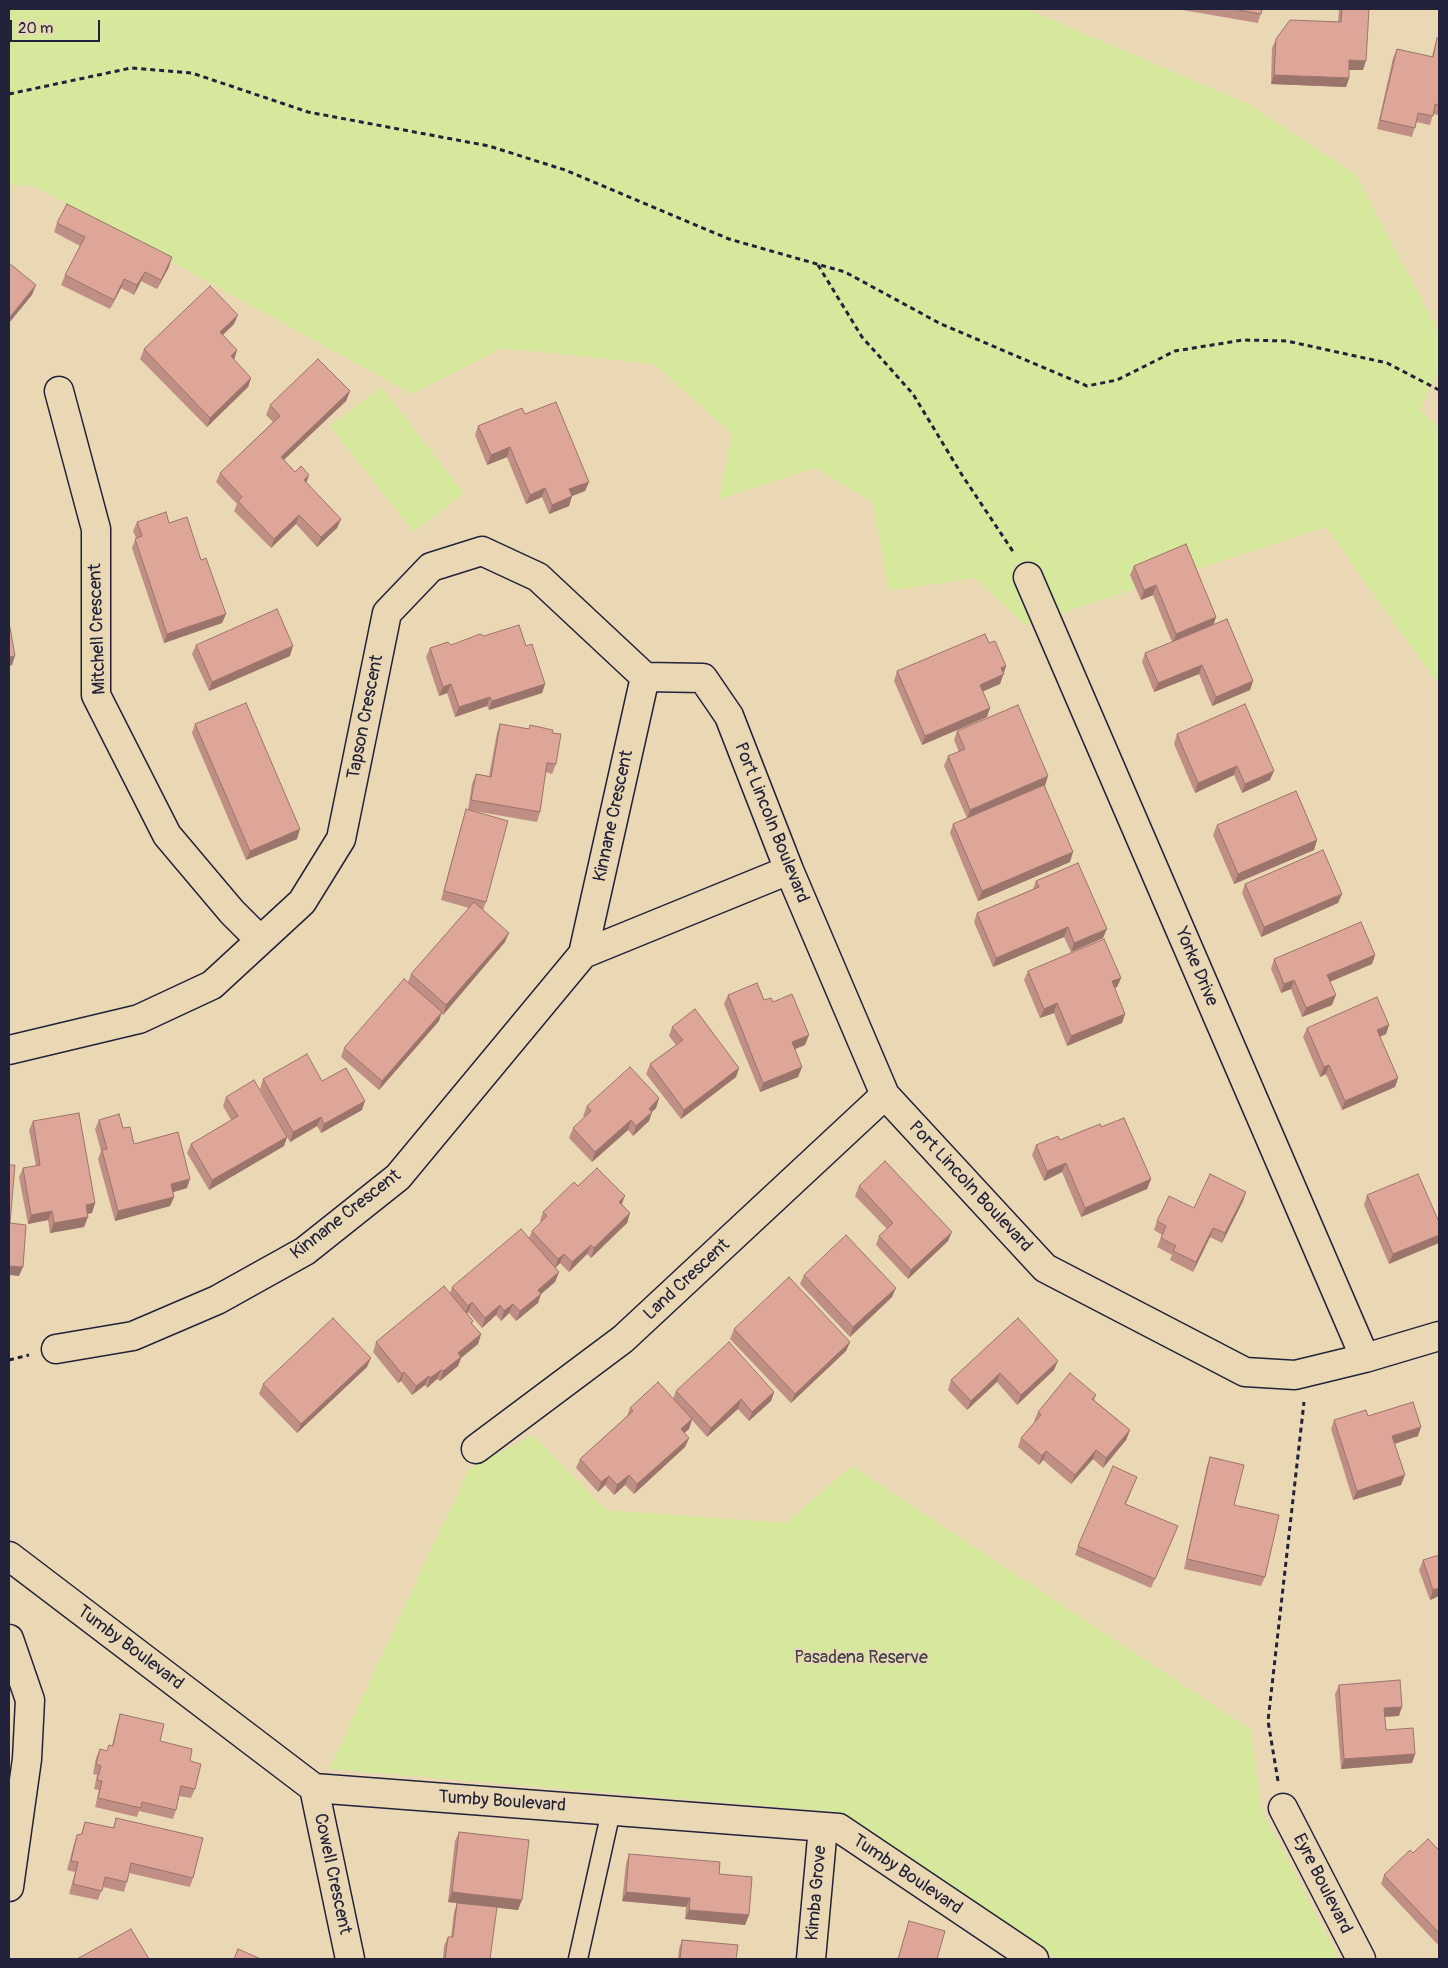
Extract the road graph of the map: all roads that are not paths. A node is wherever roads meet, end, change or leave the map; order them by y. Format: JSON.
{"nodes":[{"id":1,"x":59,"y":391,"type":"dead end"},
{"id":2,"x":1028,"y":577,"type":"road end"},
{"id":3,"x":645,"y":678,"type":"junction"},
{"id":4,"x":789,"y":870,"type":"junction"},
{"id":5,"x":260,"y":940,"type":"junction"},
{"id":6,"x":584,"y":954,"type":"junction"},
{"id":7,"x":9,"y":1050,"type":"edge"},
{"id":8,"x":885,"y":1095,"type":"junction"},
{"id":9,"x":1439,"y":1336,"type":"edge"},
{"id":10,"x":56,"y":1349,"type":"dead end"},
{"id":11,"x":1365,"y":1358,"type":"junction"},
{"id":12,"x":476,"y":1449,"type":"dead end"},
{"id":13,"x":9,"y":1556,"type":"edge"},
{"id":14,"x":9,"y":1639,"type":"edge"},
{"id":15,"x":314,"y":1788,"type":"junction"},
{"id":16,"x":1283,"y":1808,"type":"road end"},
{"id":17,"x":611,"y":1811,"type":"junction"},
{"id":18,"x":823,"y":1827,"type":"junction"},
{"id":19,"x":9,"y":1887,"type":"edge"},
{"id":20,"x":350,"y":1959,"type":"edge"},
{"id":21,"x":578,"y":1959,"type":"edge"},
{"id":22,"x":811,"y":1959,"type":"edge"},
{"id":23,"x":1034,"y":1959,"type":"edge"},
{"id":24,"x":1361,"y":1959,"type":"edge"}],
"edges":[{"from":1,"to":5,"type":"street","name":"Mitchell Crescent"},
{"from":2,"to":11,"type":"street","name":"Yorke Drive"},
{"from":3,"to":4,"type":"street","name":"Port Lincoln Boulevard"},
{"from":3,"to":5,"type":"street","name":"Tapson Crescent"},
{"from":3,"to":6,"type":"street","name":"Kinnane Crescent"},
{"from":4,"to":6,"type":"street","name":"Kinnane Crescent"},
{"from":4,"to":8,"type":"street","name":"Port Lincoln Boulevard"},
{"from":5,"to":7,"type":"street","name":"Tapson Crescent"},
{"from":6,"to":10,"type":"street","name":"Kinnane Crescent"},
{"from":8,"to":11,"type":"street","name":"Port Lincoln Boulevard"},
{"from":8,"to":12,"type":"street","name":"Land Crescent"},
{"from":9,"to":11,"type":"street","name":"Port Lincoln Boulevard"},
{"from":13,"to":15,"type":"street","name":"Tumby Boulevard"},
{"from":14,"to":19,"type":"street"},
{"from":15,"to":17,"type":"street","name":"Tumby Boulevard"},
{"from":15,"to":20,"type":"street","name":"Cowell Crescent"},
{"from":16,"to":24,"type":"street","name":"Eyre Boulevard"},
{"from":17,"to":18,"type":"street","name":"Tumby Boulevard"},
{"from":17,"to":21,"type":"lane"},
{"from":18,"to":22,"type":"street","name":"Kimba Grove"},
{"from":18,"to":23,"type":"street","name":"Tumby Boulevard"}]}
